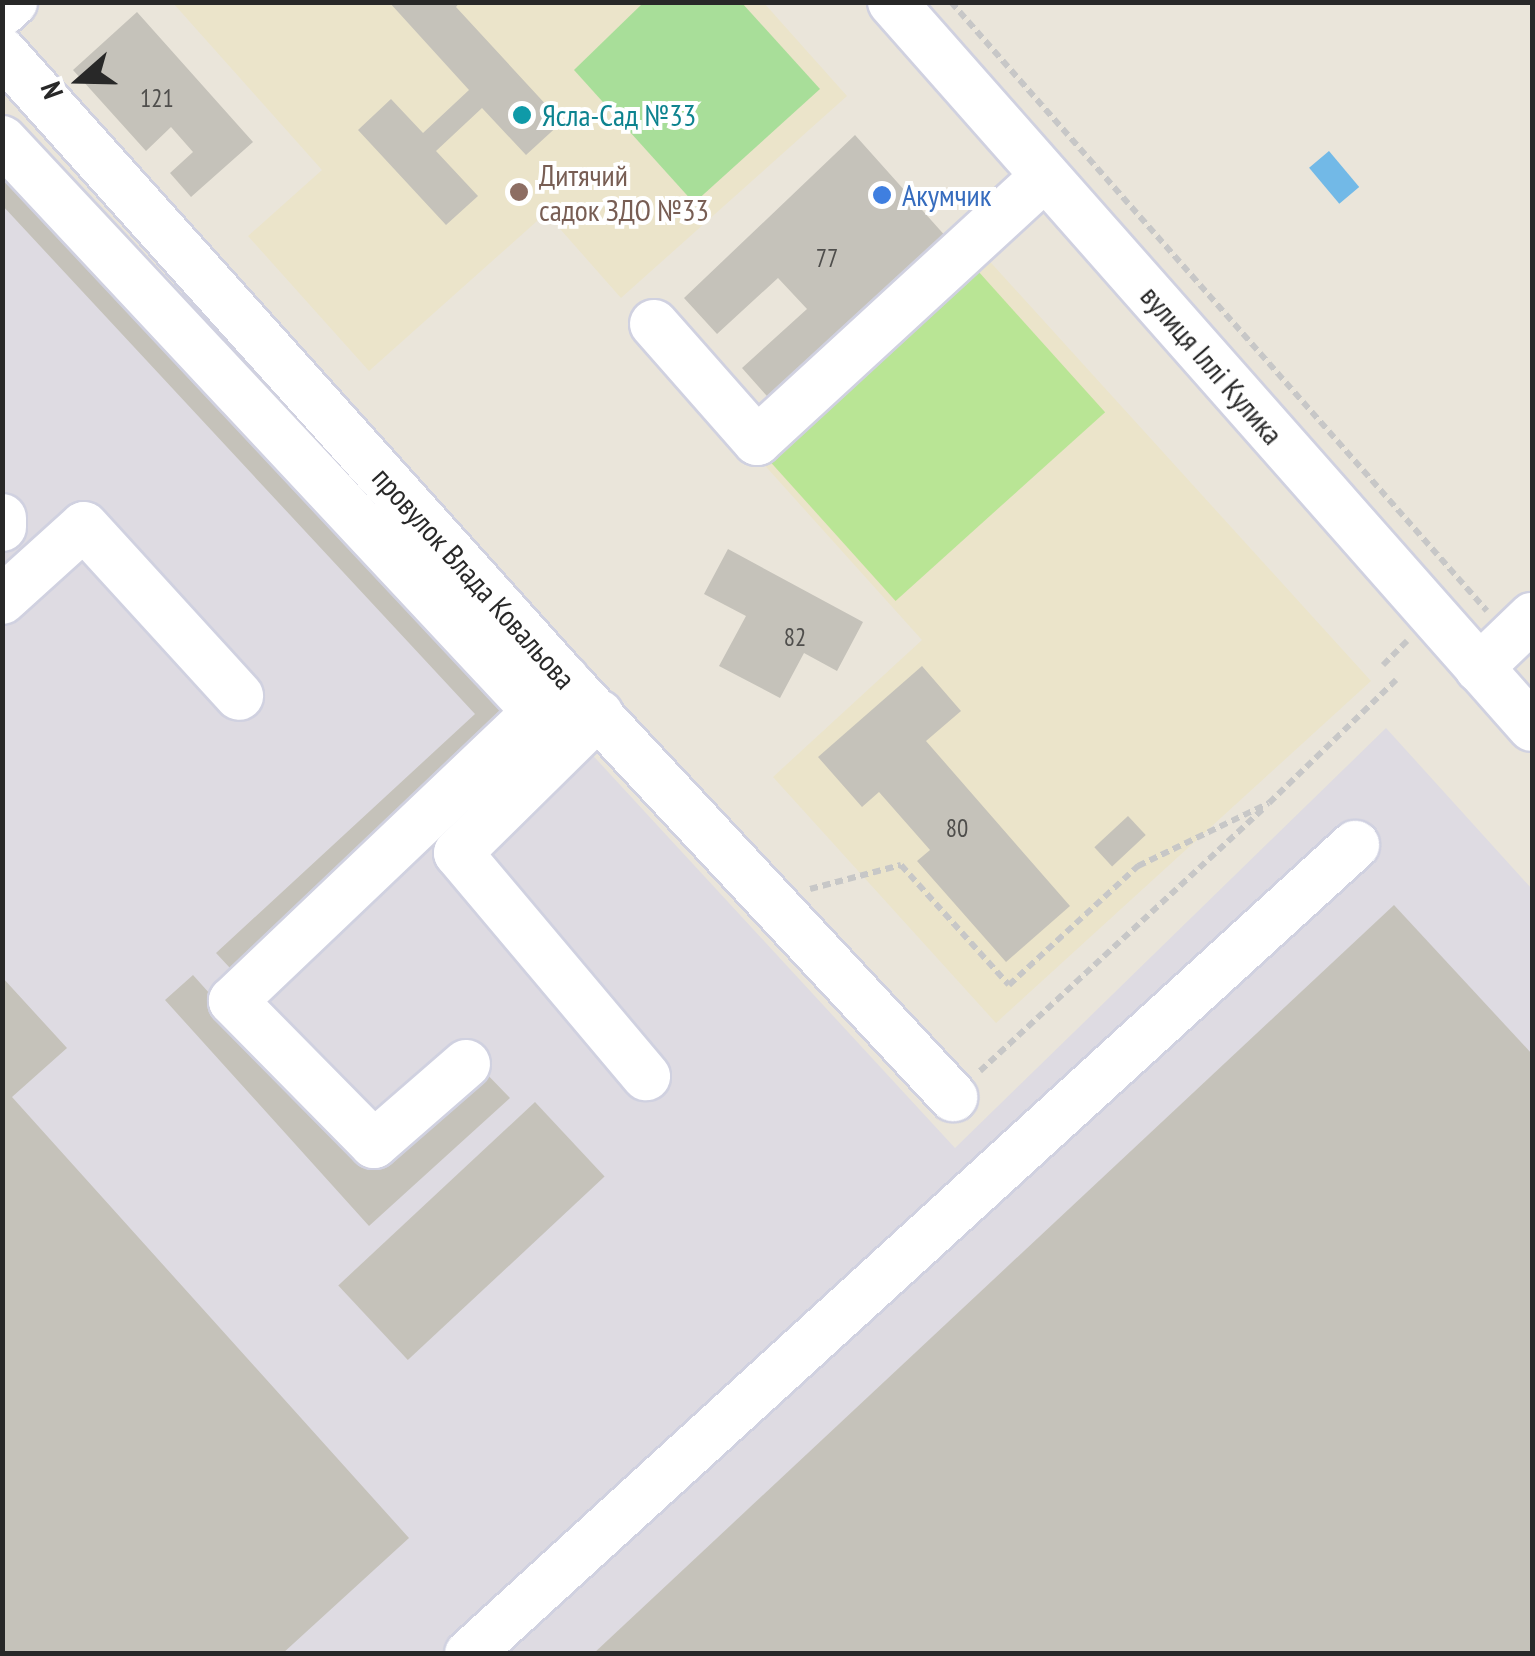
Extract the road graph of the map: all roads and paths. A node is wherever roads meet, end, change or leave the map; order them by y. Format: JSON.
{"nodes":[{"id":1,"x":13,"y":2,"type":"edge"},
{"id":2,"x":892,"y":2,"type":"edge"},
{"id":3,"x":951,"y":2,"type":"edge"},
{"id":4,"x":2,"y":12,"type":"edge"},
{"id":5,"x":2,"y":52,"type":"edge"},
{"id":6,"x":2,"y":140,"type":"edge"},
{"id":7,"x":1046,"y":176,"type":"junction"},
{"id":8,"x":654,"y":324,"type":"dead end"},
{"id":9,"x":2,"y":518,"type":"edge"},
{"id":10,"x":2,"y":528,"type":"edge"},
{"id":11,"x":2,"y":600,"type":"edge"},
{"id":12,"x":1506,"y":642,"type":"edge"},
{"id":13,"x":1396,"y":680,"type":"dead end"},
{"id":14,"x":239,"y":696,"type":"dead end"},
{"id":15,"x":551,"y":696,"type":"junction"},
{"id":16,"x":599,"y":714,"type":"junction"},
{"id":17,"x":1532,"y":728,"type":"edge"},
{"id":18,"x":1269,"y":804,"type":"junction"},
{"id":19,"x":1355,"y":845,"type":"dead end"},
{"id":20,"x":770,"y":899,"type":"junction"},
{"id":21,"x":466,"y":1064,"type":"dead end"},
{"id":22,"x":646,"y":1076,"type":"dead end"},
{"id":23,"x":953,"y":1096,"type":"joint"},
{"id":24,"x":468,"y":1654,"type":"edge"}],
"edges":[{"from":1,"to":4,"type":"street"},
{"from":2,"to":7,"type":"street","name":"вулиця Іллі Кулика"},
{"from":3,"to":12,"type":"path"},
{"from":5,"to":15,"type":"street","name":"провулок Влада Ковальова"},
{"from":6,"to":15,"type":"street"},
{"from":7,"to":8,"type":"street"},
{"from":7,"to":12,"type":"street","name":"вулиця Іллі Кулика"},
{"from":9,"to":10,"type":"street"},
{"from":11,"to":14,"type":"street"},
{"from":12,"to":17,"type":"street","name":"вулиця Іллі Кулика"},
{"from":13,"to":18,"type":"path"},
{"from":15,"to":16,"type":"street","name":"провулок Влада Ковальова"},
{"from":15,"to":21,"type":"street"},
{"from":16,"to":20,"type":"street","name":"провулок Влада Ковальова"},
{"from":16,"to":22,"type":"street"},
{"from":18,"to":20,"type":"path"},
{"from":18,"to":23,"type":"path"},
{"from":19,"to":24,"type":"street"},
{"from":20,"to":23,"type":"street","name":"провулок Влада Ковальова"}]}
